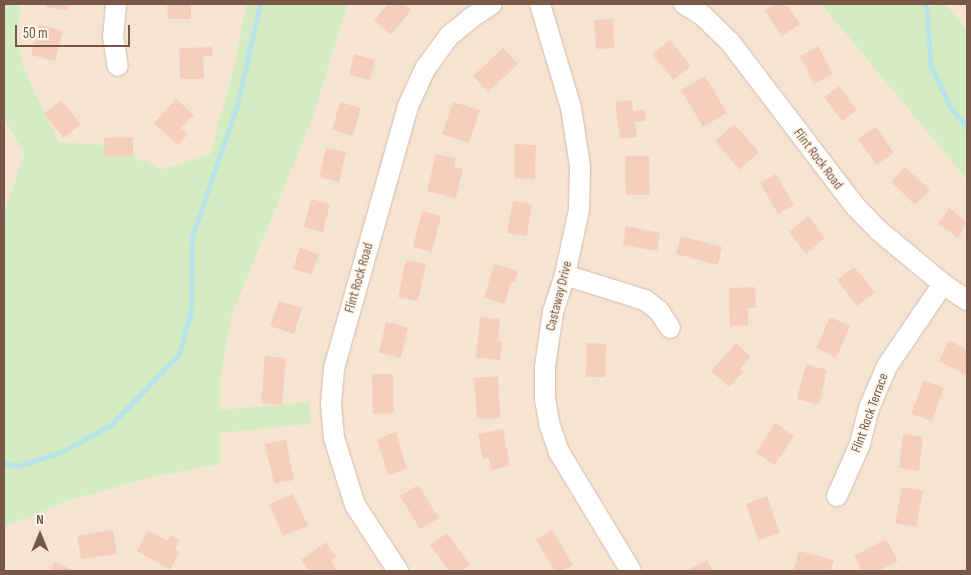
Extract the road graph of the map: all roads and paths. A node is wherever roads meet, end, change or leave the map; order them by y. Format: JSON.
{"nodes":[{"id":1,"x":116,"y":4,"type":"edge"},
{"id":2,"x":492,"y":4,"type":"edge"},
{"id":3,"x":540,"y":4,"type":"edge"},
{"id":4,"x":684,"y":4,"type":"edge"},
{"id":5,"x":118,"y":66,"type":"dead end"},
{"id":6,"x":565,"y":275,"type":"junction"},
{"id":7,"x":943,"y":284,"type":"junction"},
{"id":8,"x":967,"y":300,"type":"edge"},
{"id":9,"x":670,"y":328,"type":"dead end"},
{"id":10,"x":837,"y":496,"type":"dead end"},
{"id":11,"x":398,"y":571,"type":"edge"},
{"id":12,"x":631,"y":571,"type":"edge"}],
"edges":[{"from":1,"to":5,"type":"street"},
{"from":2,"to":11,"type":"street","name":"Flint Rock Road"},
{"from":3,"to":6,"type":"street","name":"Castaway Drive"},
{"from":4,"to":7,"type":"street","name":"Flint Rock Road"},
{"from":6,"to":9,"type":"street"},
{"from":6,"to":12,"type":"street","name":"Castaway Drive"},
{"from":7,"to":8,"type":"street","name":"Flint Rock Road"},
{"from":7,"to":10,"type":"street","name":"Flint Rock Terrace"}]}
